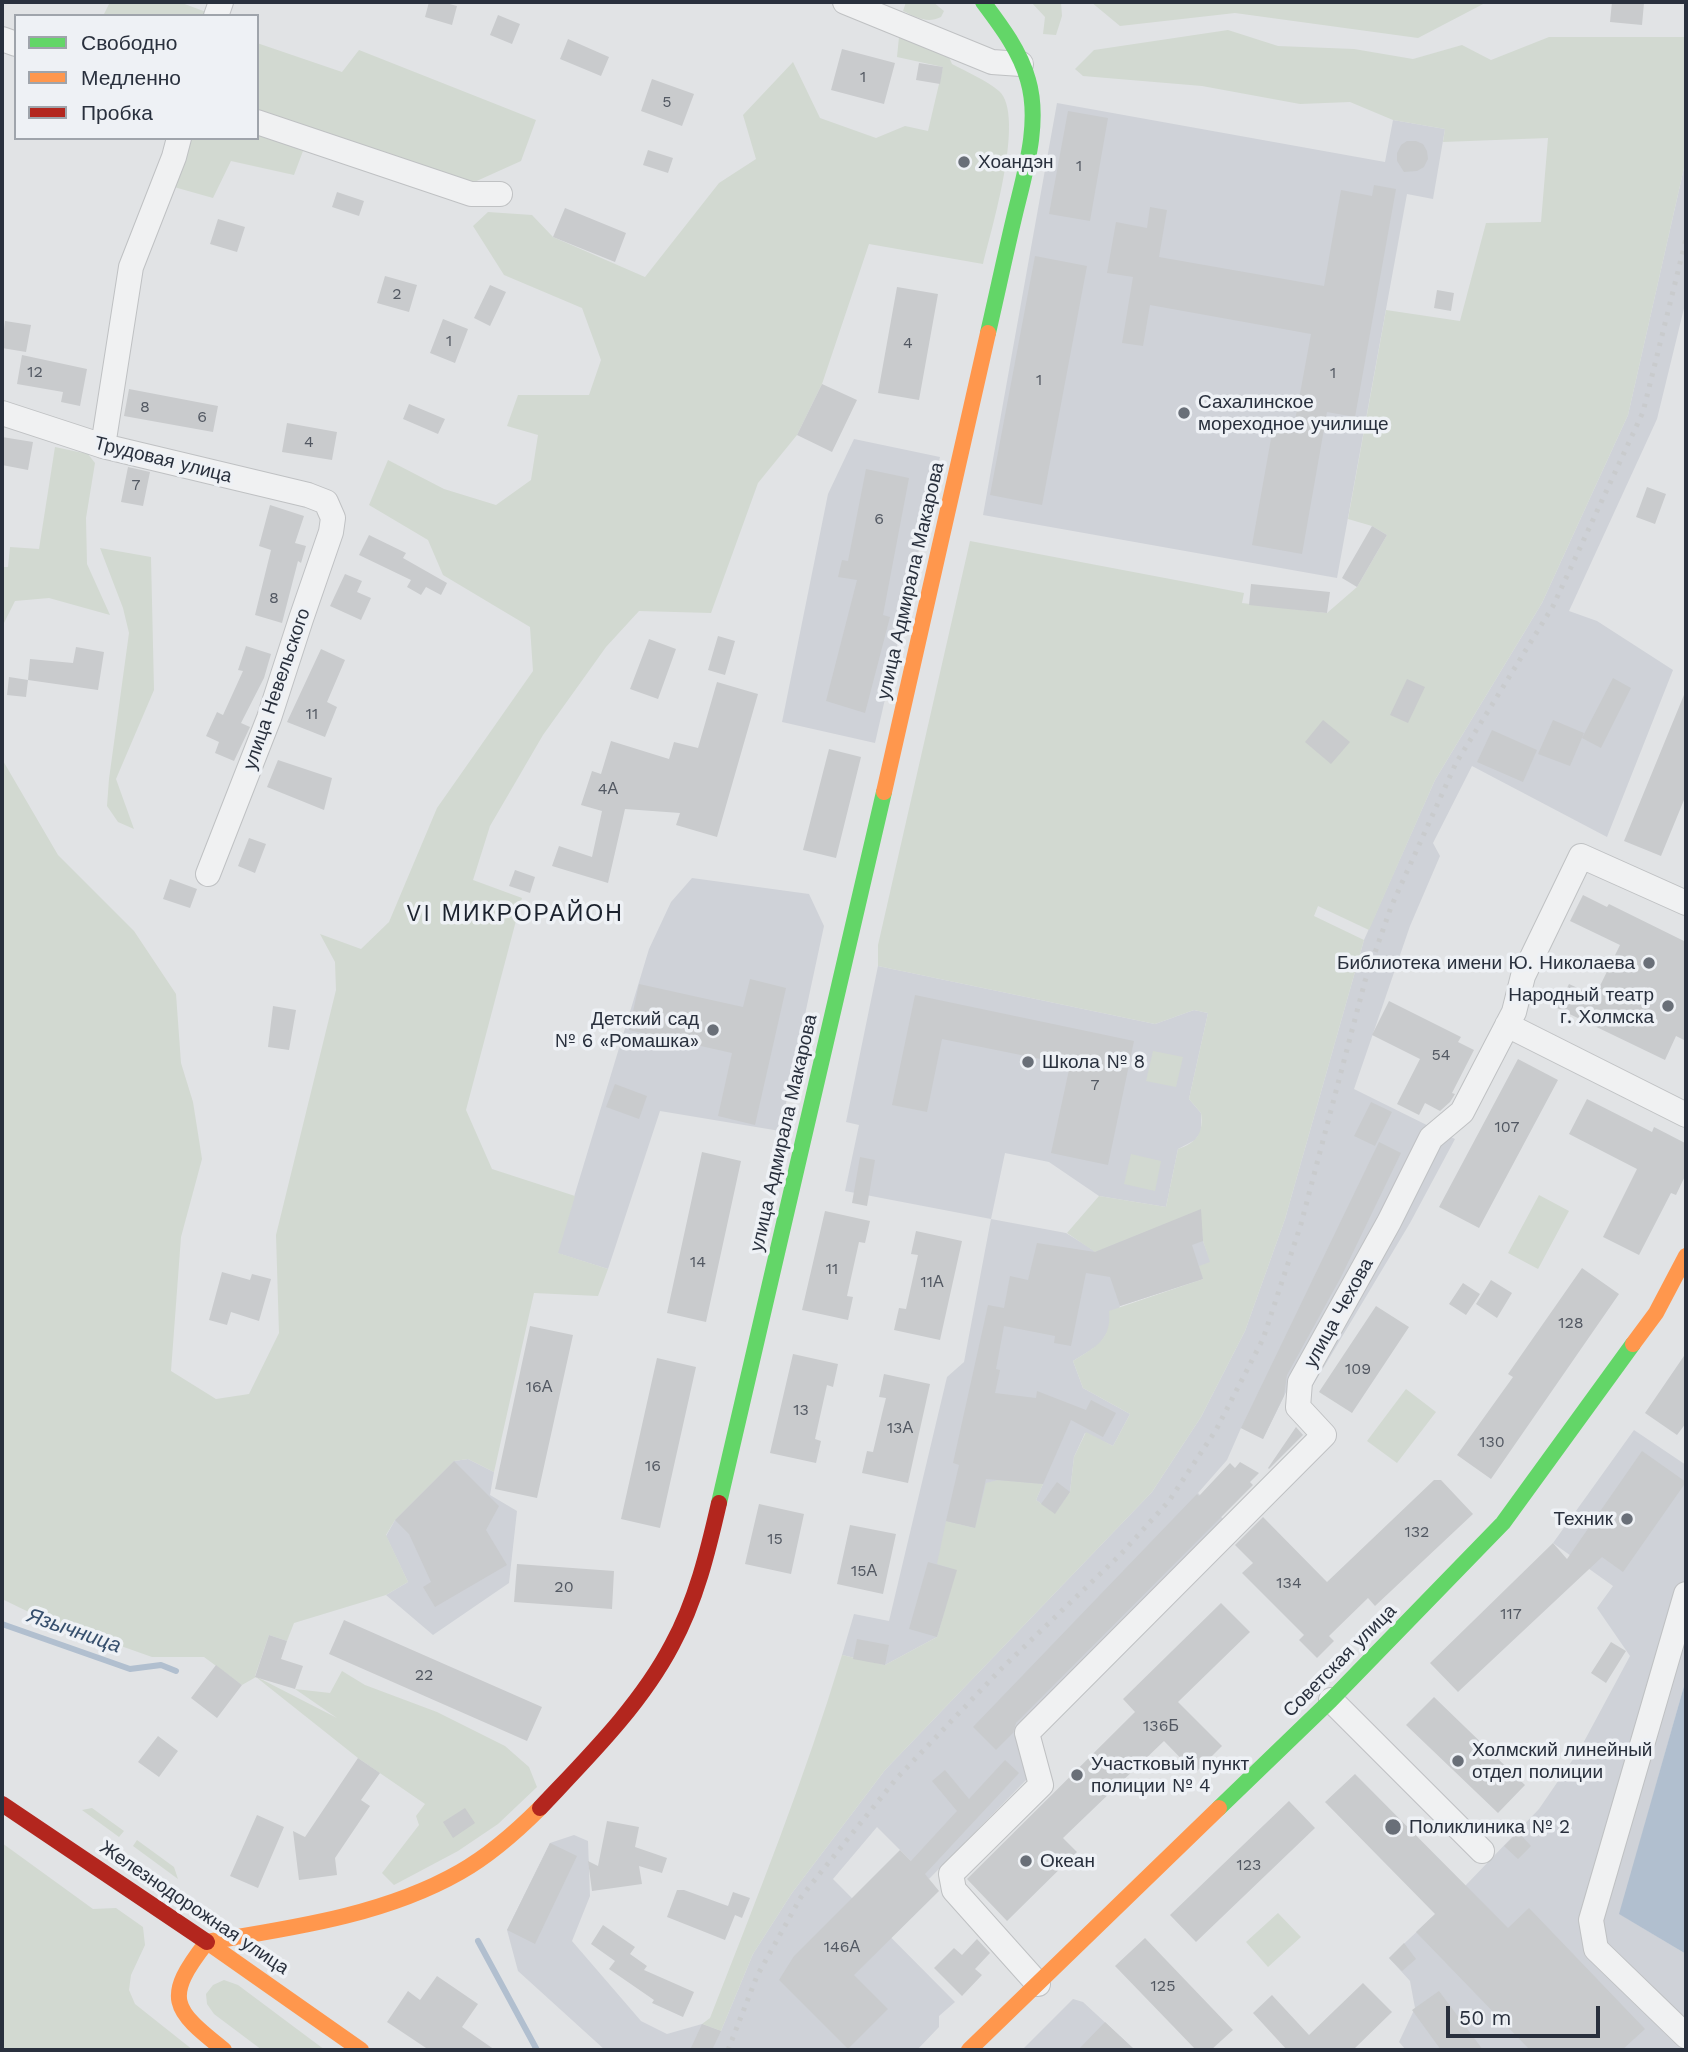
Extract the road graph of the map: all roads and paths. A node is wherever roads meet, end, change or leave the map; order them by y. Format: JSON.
{"nodes":[{"id":1,"x":845,"y":2,"type":"edge"},
{"id":2,"x":983,"y":2,"type":"edge"},
{"id":3,"x":1021,"y":64,"type":"junction"},
{"id":4,"x":259,"y":123,"type":"edge"},
{"id":5,"x":178,"y":140,"type":"edge"},
{"id":6,"x":500,"y":194,"type":"dead end"},
{"id":7,"x":2,"y":413,"type":"edge"},
{"id":8,"x":103,"y":446,"type":"junction"},
{"id":9,"x":326,"y":502,"type":"joint"},
{"id":10,"x":208,"y":874,"type":"dead end"},
{"id":11,"x":1686,"y":903,"type":"edge"},
{"id":12,"x":1507,"y":1025,"type":"junction"},
{"id":13,"x":1686,"y":1115,"type":"edge"},
{"id":14,"x":1686,"y":1256,"type":"edge"},
{"id":15,"x":1686,"y":1594,"type":"edge"},
{"id":16,"x":1331,"y":1700,"type":"junction"},
{"id":17,"x":2,"y":1804,"type":"edge"},
{"id":18,"x":1482,"y":1851,"type":"dead end"},
{"id":19,"x":207,"y":1942,"type":"junction"},
{"id":20,"x":1038,"y":1984,"type":"junction"},
{"id":21,"x":1686,"y":2038,"type":"edge"},
{"id":22,"x":225,"y":2050,"type":"edge"},
{"id":23,"x":361,"y":2050,"type":"edge"},
{"id":24,"x":969,"y":2050,"type":"edge"},
{"id":25,"x":1676,"y":2050,"type":"edge"}],
"edges":[{"from":1,"to":3,"type":"street"},
{"from":2,"to":3,"type":"main road","name":"улица Адмирала Макарова"},
{"from":3,"to":19,"type":"main road","name":"улица Адмирала Макарова"},
{"from":4,"to":6,"type":"street"},
{"from":5,"to":8,"type":"street"},
{"from":7,"to":8,"type":"street","name":"Трудовая улица"},
{"from":8,"to":9,"type":"street","name":"Трудовая улица"},
{"from":9,"to":10,"type":"street","name":"улица Невельского"},
{"from":11,"to":12,"type":"street","name":"улица Чехова"},
{"from":12,"to":13,"type":"street"},
{"from":12,"to":20,"type":"street","name":"улица Чехова"},
{"from":14,"to":16,"type":"main road","name":"Советская улица"},
{"from":15,"to":21,"type":"street"},
{"from":16,"to":18,"type":"street"},
{"from":16,"to":20,"type":"main road","name":"Советская улица"},
{"from":17,"to":19,"type":"main road","name":"Железнодорожная улица"},
{"from":19,"to":22,"type":"main road"},
{"from":19,"to":23,"type":"main road","name":"Железнодорожная улица"},
{"from":20,"to":24,"type":"main road","name":"Советская улица"},
{"from":21,"to":25,"type":"street"}]}
